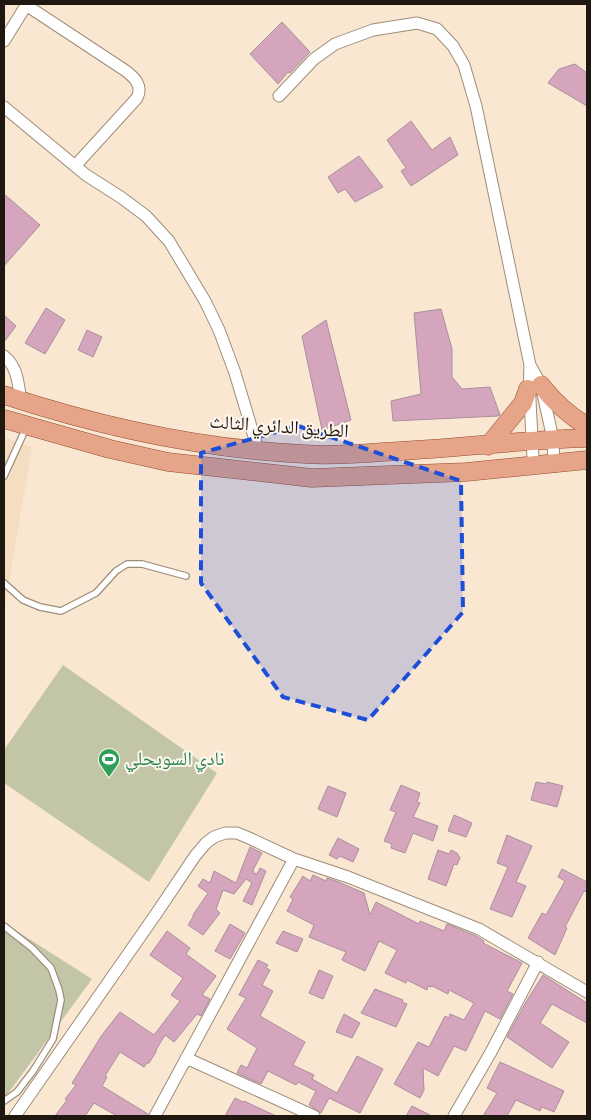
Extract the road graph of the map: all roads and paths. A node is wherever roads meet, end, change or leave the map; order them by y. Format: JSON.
{"nodes":[{"id":1,"x":26,"y":4,"type":"edge"},
{"id":2,"x":4,"y":42,"type":"edge"},
{"id":3,"x":279,"y":96,"type":"dead end"},
{"id":4,"x":4,"y":107,"type":"edge"},
{"id":5,"x":75,"y":166,"type":"junction"},
{"id":6,"x":4,"y":356,"type":"edge"},
{"id":7,"x":535,"y":387,"type":"junction"},
{"id":8,"x":4,"y":395,"type":"edge"},
{"id":9,"x":21,"y":401,"type":"junction"},
{"id":10,"x":4,"y":419,"type":"edge"},
{"id":11,"x":28,"y":426,"type":"junction"},
{"id":12,"x":587,"y":426,"type":"edge"},
{"id":13,"x":587,"y":438,"type":"edge"},
{"id":14,"x":553,"y":439,"type":"junction"},
{"id":15,"x":533,"y":441,"type":"junction"},
{"id":16,"x":488,"y":446,"type":"junction"},
{"id":17,"x":258,"y":450,"type":"junction"},
{"id":18,"x":587,"y":460,"type":"edge"},
{"id":19,"x":554,"y":464,"type":"junction"},
{"id":20,"x":533,"y":466,"type":"junction"},
{"id":21,"x":4,"y":476,"type":"edge"},
{"id":22,"x":186,"y":576,"type":"dead end"},
{"id":23,"x":4,"y":583,"type":"edge"},
{"id":24,"x":294,"y":859,"type":"junction"},
{"id":25,"x":4,"y":926,"type":"edge"},
{"id":26,"x":538,"y":962,"type":"junction"},
{"id":27,"x":587,"y":992,"type":"edge"},
{"id":28,"x":186,"y":1058,"type":"junction"},
{"id":29,"x":4,"y":1101,"type":"edge"},
{"id":30,"x":15,"y":1116,"type":"edge"},
{"id":31,"x":155,"y":1116,"type":"edge"},
{"id":32,"x":314,"y":1116,"type":"edge"},
{"id":33,"x":454,"y":1116,"type":"edge"}],
"edges":[{"from":1,"to":2,"type":"street"},
{"from":1,"to":5,"type":"street"},
{"from":3,"to":7,"type":"street"},
{"from":4,"to":5,"type":"street"},
{"from":5,"to":17,"type":"street"},
{"from":6,"to":9,"type":"street"},
{"from":7,"to":12,"type":"main road"},
{"from":7,"to":14,"type":"street"},
{"from":7,"to":15,"type":"street"},
{"from":7,"to":16,"type":"main road"},
{"from":8,"to":9,"type":"main road","name":"الطريق الدائري الثالث"},
{"from":9,"to":17,"type":"main road","name":"الطريق الدائري الثالث"},
{"from":10,"to":11,"type":"main road"},
{"from":11,"to":20,"type":"main road"},
{"from":11,"to":21,"type":"lane"},
{"from":13,"to":14,"type":"main road","name":"الطريق الدائري الثالث"},
{"from":14,"to":15,"type":"main road","name":"الطريق الدائري الثالث"},
{"from":14,"to":19,"type":"street"},
{"from":15,"to":16,"type":"main road","name":"الطريق الدائري الثالث"},
{"from":15,"to":20,"type":"street"},
{"from":16,"to":17,"type":"main road","name":"الطريق الدائري الثالث"},
{"from":18,"to":19,"type":"main road"},
{"from":19,"to":20,"type":"main road"},
{"from":22,"to":23,"type":"lane"},
{"from":24,"to":26,"type":"street"},
{"from":24,"to":28,"type":"street"},
{"from":24,"to":30,"type":"street"},
{"from":25,"to":29,"type":"lane"},
{"from":26,"to":27,"type":"street"},
{"from":26,"to":33,"type":"street"},
{"from":28,"to":31,"type":"street"},
{"from":28,"to":32,"type":"street"}]}
